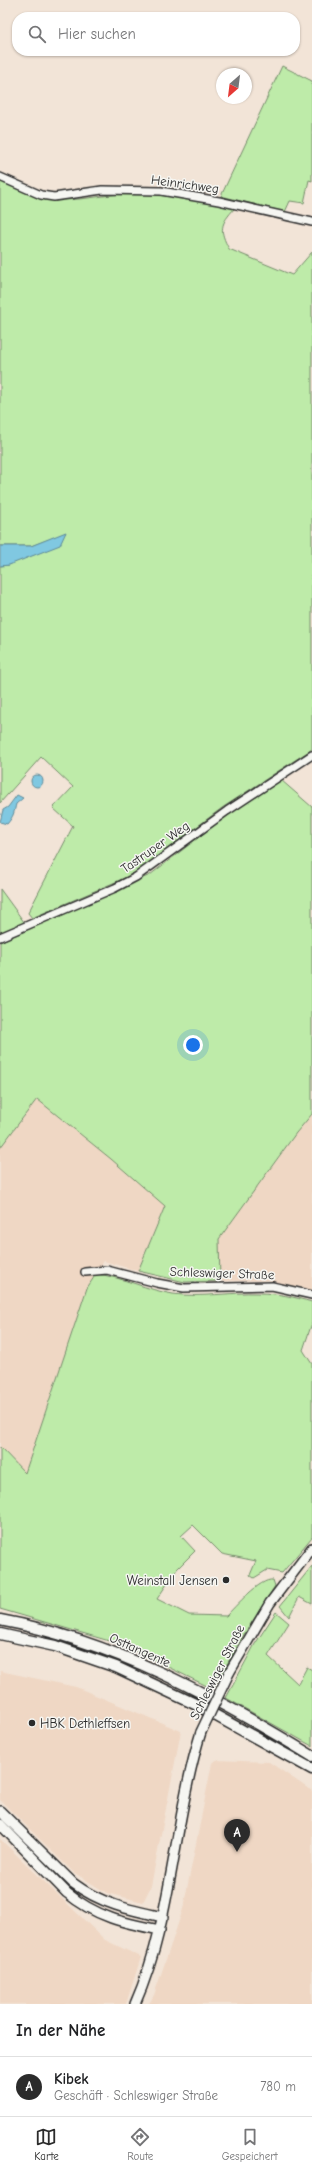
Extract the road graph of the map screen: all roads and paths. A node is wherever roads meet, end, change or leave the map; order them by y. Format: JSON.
{"nodes":[{"id":1,"x":0,"y":177,"type":"edge"},
{"id":2,"x":312,"y":222,"type":"edge"},
{"id":3,"x":312,"y":755,"type":"edge"},
{"id":4,"x":0,"y":937,"type":"edge"},
{"id":5,"x":85,"y":1272,"type":"dead end"},
{"id":6,"x":312,"y":1295,"type":"edge"},
{"id":7,"x":312,"y":1548,"type":"edge"},
{"id":8,"x":0,"y":1620,"type":"edge"},
{"id":9,"x":0,"y":1634,"type":"edge"},
{"id":10,"x":262,"y":1725,"type":"junction"},
{"id":11,"x":257,"y":1737,"type":"junction"},
{"id":12,"x":312,"y":1750,"type":"edge"},
{"id":13,"x":312,"y":1756,"type":"edge"},
{"id":14,"x":312,"y":1769,"type":"edge"},
{"id":15,"x":312,"y":1776,"type":"edge"},
{"id":16,"x":0,"y":1811,"type":"edge"},
{"id":17,"x":0,"y":1824,"type":"edge"},
{"id":18,"x":163,"y":1917,"type":"junction"},
{"id":19,"x":160,"y":1930,"type":"junction"},
{"id":20,"x":134,"y":2004,"type":"edge"}],
"edges":[{"from":1,"to":2,"type":"street","name":"Heinrichweg"},
{"from":3,"to":4,"type":"street","name":"Tastruper Weg"},
{"from":5,"to":6,"type":"street","name":"Schleswiger Straße"},
{"from":7,"to":18,"type":"main road","name":"Schleswiger Straße","bridge":true},
{"from":8,"to":10,"type":"highway","name":"Osttangente"},
{"from":9,"to":11,"type":"highway","name":"Osttangente"},
{"from":10,"to":12,"type":"highway"},
{"from":10,"to":13,"type":"highway"},
{"from":11,"to":14,"type":"highway"},
{"from":11,"to":15,"type":"highway"},
{"from":16,"to":18,"type":"main road"},
{"from":17,"to":19,"type":"main road"},
{"from":18,"to":19,"type":"main road","name":"Schleswiger Straße"},
{"from":19,"to":20,"type":"main road","name":"Schleswiger Straße"}]}
